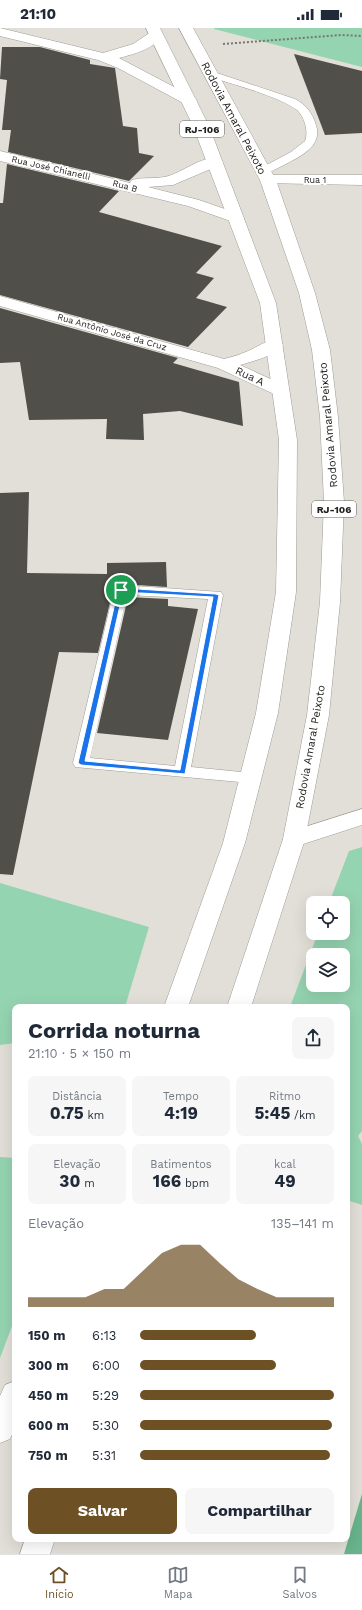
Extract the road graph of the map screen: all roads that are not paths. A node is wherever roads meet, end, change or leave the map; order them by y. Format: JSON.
{"nodes":[{"id":1,"x":186,"y":28,"type":"edge"},
{"id":2,"x":155,"y":31,"type":"edge"},
{"id":3,"x":0,"y":32,"type":"edge"},
{"id":4,"x":103,"y":57,"type":"junction"},
{"id":5,"x":210,"y":74,"type":"junction"},
{"id":6,"x":190,"y":101,"type":"junction"},
{"id":7,"x":0,"y":156,"type":"edge"},
{"id":8,"x":215,"y":162,"type":"junction"},
{"id":9,"x":265,"y":175,"type":"junction"},
{"id":10,"x":103,"y":180,"type":"junction"},
{"id":11,"x":362,"y":180,"type":"edge"},
{"id":12,"x":236,"y":218,"type":"junction"},
{"id":13,"x":0,"y":300,"type":"edge"},
{"id":14,"x":274,"y":345,"type":"junction"},
{"id":15,"x":224,"y":364,"type":"junction"},
{"id":16,"x":280,"y":390,"type":"junction"},
{"id":17,"x":182,"y":772,"type":"junction"},
{"id":18,"x":251,"y":778,"type":"junction"},
{"id":19,"x":362,"y":817,"type":"edge"},
{"id":20,"x":294,"y":839,"type":"junction"},
{"id":21,"x":177,"y":1004,"type":"edge"},
{"id":22,"x":240,"y":1004,"type":"edge"},
{"id":23,"x":12,"y":1401,"type":"edge"},
{"id":24,"x":0,"y":1430,"type":"edge"},
{"id":25,"x":39,"y":1542,"type":"edge"},
{"id":26,"x":35,"y":1554,"type":"edge"}],
"edges":[{"from":1,"to":5,"type":"main road","name":"Rodovia Amaral Peixoto","number":"RJ-106"},
{"from":2,"to":4,"type":"main road"},
{"from":2,"to":6,"type":"main road","number":"RJ-106"},
{"from":3,"to":4,"type":"main road"},
{"from":4,"to":6,"type":"main road"},
{"from":5,"to":9,"type":"main road","name":"Rodovia Amaral Peixoto","number":"RJ-106"},
{"from":5,"to":9,"type":"lane"},
{"from":6,"to":8,"type":"main road","number":"RJ-106"},
{"from":7,"to":10,"type":"main road","name":"Rua José Chianelli"},
{"from":8,"to":10,"type":"main road","name":"Rua B"},
{"from":8,"to":12,"type":"main road","number":"RJ-106"},
{"from":9,"to":11,"type":"main road","name":"Rua 1"},
{"from":9,"to":20,"type":"main road","name":"Rodovia Amaral Peixoto","number":"RJ-106"},
{"from":10,"to":12,"type":"main road","name":"Rua B"},
{"from":12,"to":14,"type":"main road","number":"RJ-106"},
{"from":13,"to":15,"type":"main road","name":"Rua Antônio José da Cruz"},
{"from":14,"to":15,"type":"main road","name":"Rua A"},
{"from":14,"to":16,"type":"main road","number":"RJ-106"},
{"from":15,"to":16,"type":"main road","name":"Rua A"},
{"from":16,"to":18,"type":"main road","number":"RJ-106"},
{"from":17,"to":17,"type":"lane"},
{"from":17,"to":18,"type":"lane"},
{"from":18,"to":21,"type":"main road","number":"RJ-106"},
{"from":19,"to":20,"type":"main road"},
{"from":20,"to":22,"type":"main road","name":"Rodovia Amaral Peixoto","number":"RJ-106"},
{"from":23,"to":24,"type":"main road"},
{"from":25,"to":26,"type":"main road"}]}
